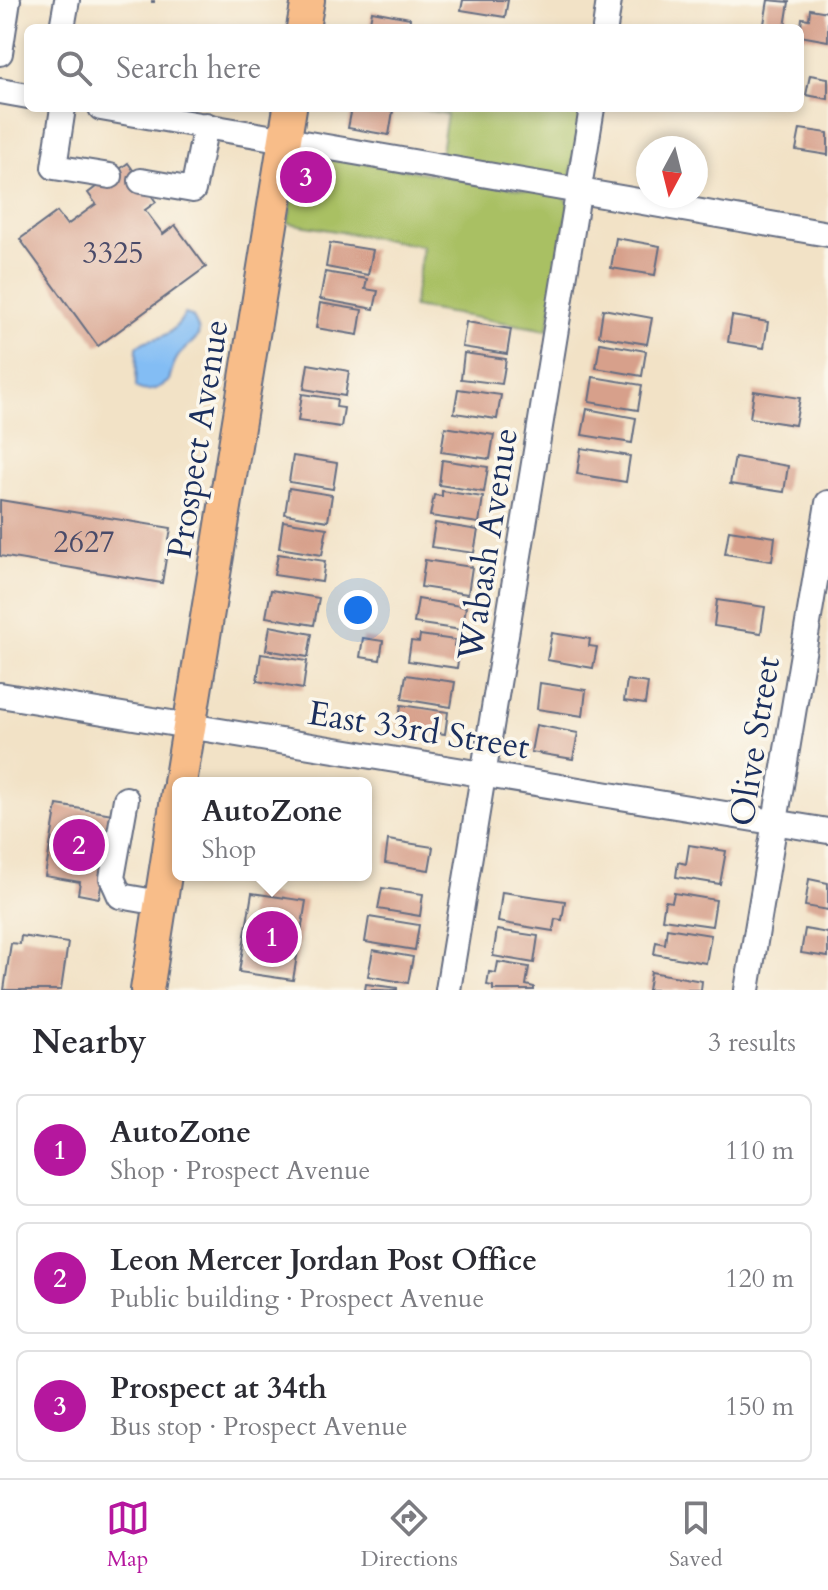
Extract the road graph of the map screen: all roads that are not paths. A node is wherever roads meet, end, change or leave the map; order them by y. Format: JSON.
{"nodes":[{"id":1,"x":8,"y":0,"type":"edge"},
{"id":2,"x":67,"y":0,"type":"edge"},
{"id":3,"x":308,"y":0,"type":"edge"},
{"id":4,"x":609,"y":0,"type":"edge"},
{"id":5,"x":63,"y":24,"type":"edge"},
{"id":6,"x":304,"y":24,"type":"edge"},
{"id":7,"x":606,"y":24,"type":"edge"},
{"id":8,"x":0,"y":53,"type":"edge"},
{"id":9,"x":0,"y":91,"type":"edge"},
{"id":10,"x":24,"y":95,"type":"edge"},
{"id":11,"x":62,"y":112,"type":"edge"},
{"id":12,"x":126,"y":112,"type":"edge"},
{"id":13,"x":289,"y":112,"type":"edge"},
{"id":14,"x":591,"y":112,"type":"edge"},
{"id":15,"x":206,"y":125,"type":"junction"},
{"id":16,"x":285,"y":140,"type":"junction"},
{"id":17,"x":110,"y":176,"type":"dead end"},
{"id":18,"x":141,"y":181,"type":"dead end"},
{"id":19,"x":579,"y":192,"type":"junction"},
{"id":20,"x":828,"y":234,"type":"edge"},
{"id":21,"x":828,"y":503,"type":"edge"},
{"id":22,"x":0,"y":695,"type":"edge"},
{"id":23,"x":189,"y":727,"type":"junction"},
{"id":24,"x":484,"y":774,"type":"junction"},
{"id":25,"x":181,"y":777,"type":"edge"},
{"id":26,"x":126,"y":799,"type":"dead end"},
{"id":27,"x":775,"y":823,"type":"junction"},
{"id":28,"x":172,"y":829,"type":"edge"},
{"id":29,"x":828,"y":831,"type":"edge"},
{"id":30,"x":160,"y":903,"type":"junction"},
{"id":31,"x":147,"y":990,"type":"edge"},
{"id":32,"x":448,"y":990,"type":"edge"},
{"id":33,"x":747,"y":990,"type":"edge"}],
"edges":[{"from":1,"to":8,"type":"street"},
{"from":2,"to":5,"type":"street"},
{"from":3,"to":6,"type":"main road"},
{"from":4,"to":7,"type":"street"},
{"from":9,"to":10,"type":"street"},
{"from":11,"to":17,"type":"street"},
{"from":12,"to":15,"type":"street"},
{"from":13,"to":16,"type":"main road","name":"Prospect Avenue"},
{"from":14,"to":19,"type":"street","name":"Wabash Avenue"},
{"from":15,"to":16,"type":"street"},
{"from":15,"to":18,"type":"street"},
{"from":16,"to":19,"type":"street"},
{"from":16,"to":23,"type":"main road","name":"Prospect Avenue"},
{"from":19,"to":20,"type":"street"},
{"from":19,"to":24,"type":"street","name":"Wabash Avenue"},
{"from":21,"to":27,"type":"street","name":"Olive Street"},
{"from":22,"to":23,"type":"street","name":"East 33rd Street"},
{"from":23,"to":24,"type":"street","name":"East 33rd Street"},
{"from":23,"to":25,"type":"main road","name":"Prospect Avenue"},
{"from":24,"to":27,"type":"street","name":"East 33rd Street"},
{"from":24,"to":32,"type":"street","name":"Wabash Avenue"},
{"from":26,"to":30,"type":"street"},
{"from":27,"to":29,"type":"street","name":"East 33rd Street"},
{"from":27,"to":33,"type":"street","name":"Olive Street"},
{"from":28,"to":30,"type":"main road"},
{"from":30,"to":31,"type":"main road"}]}
